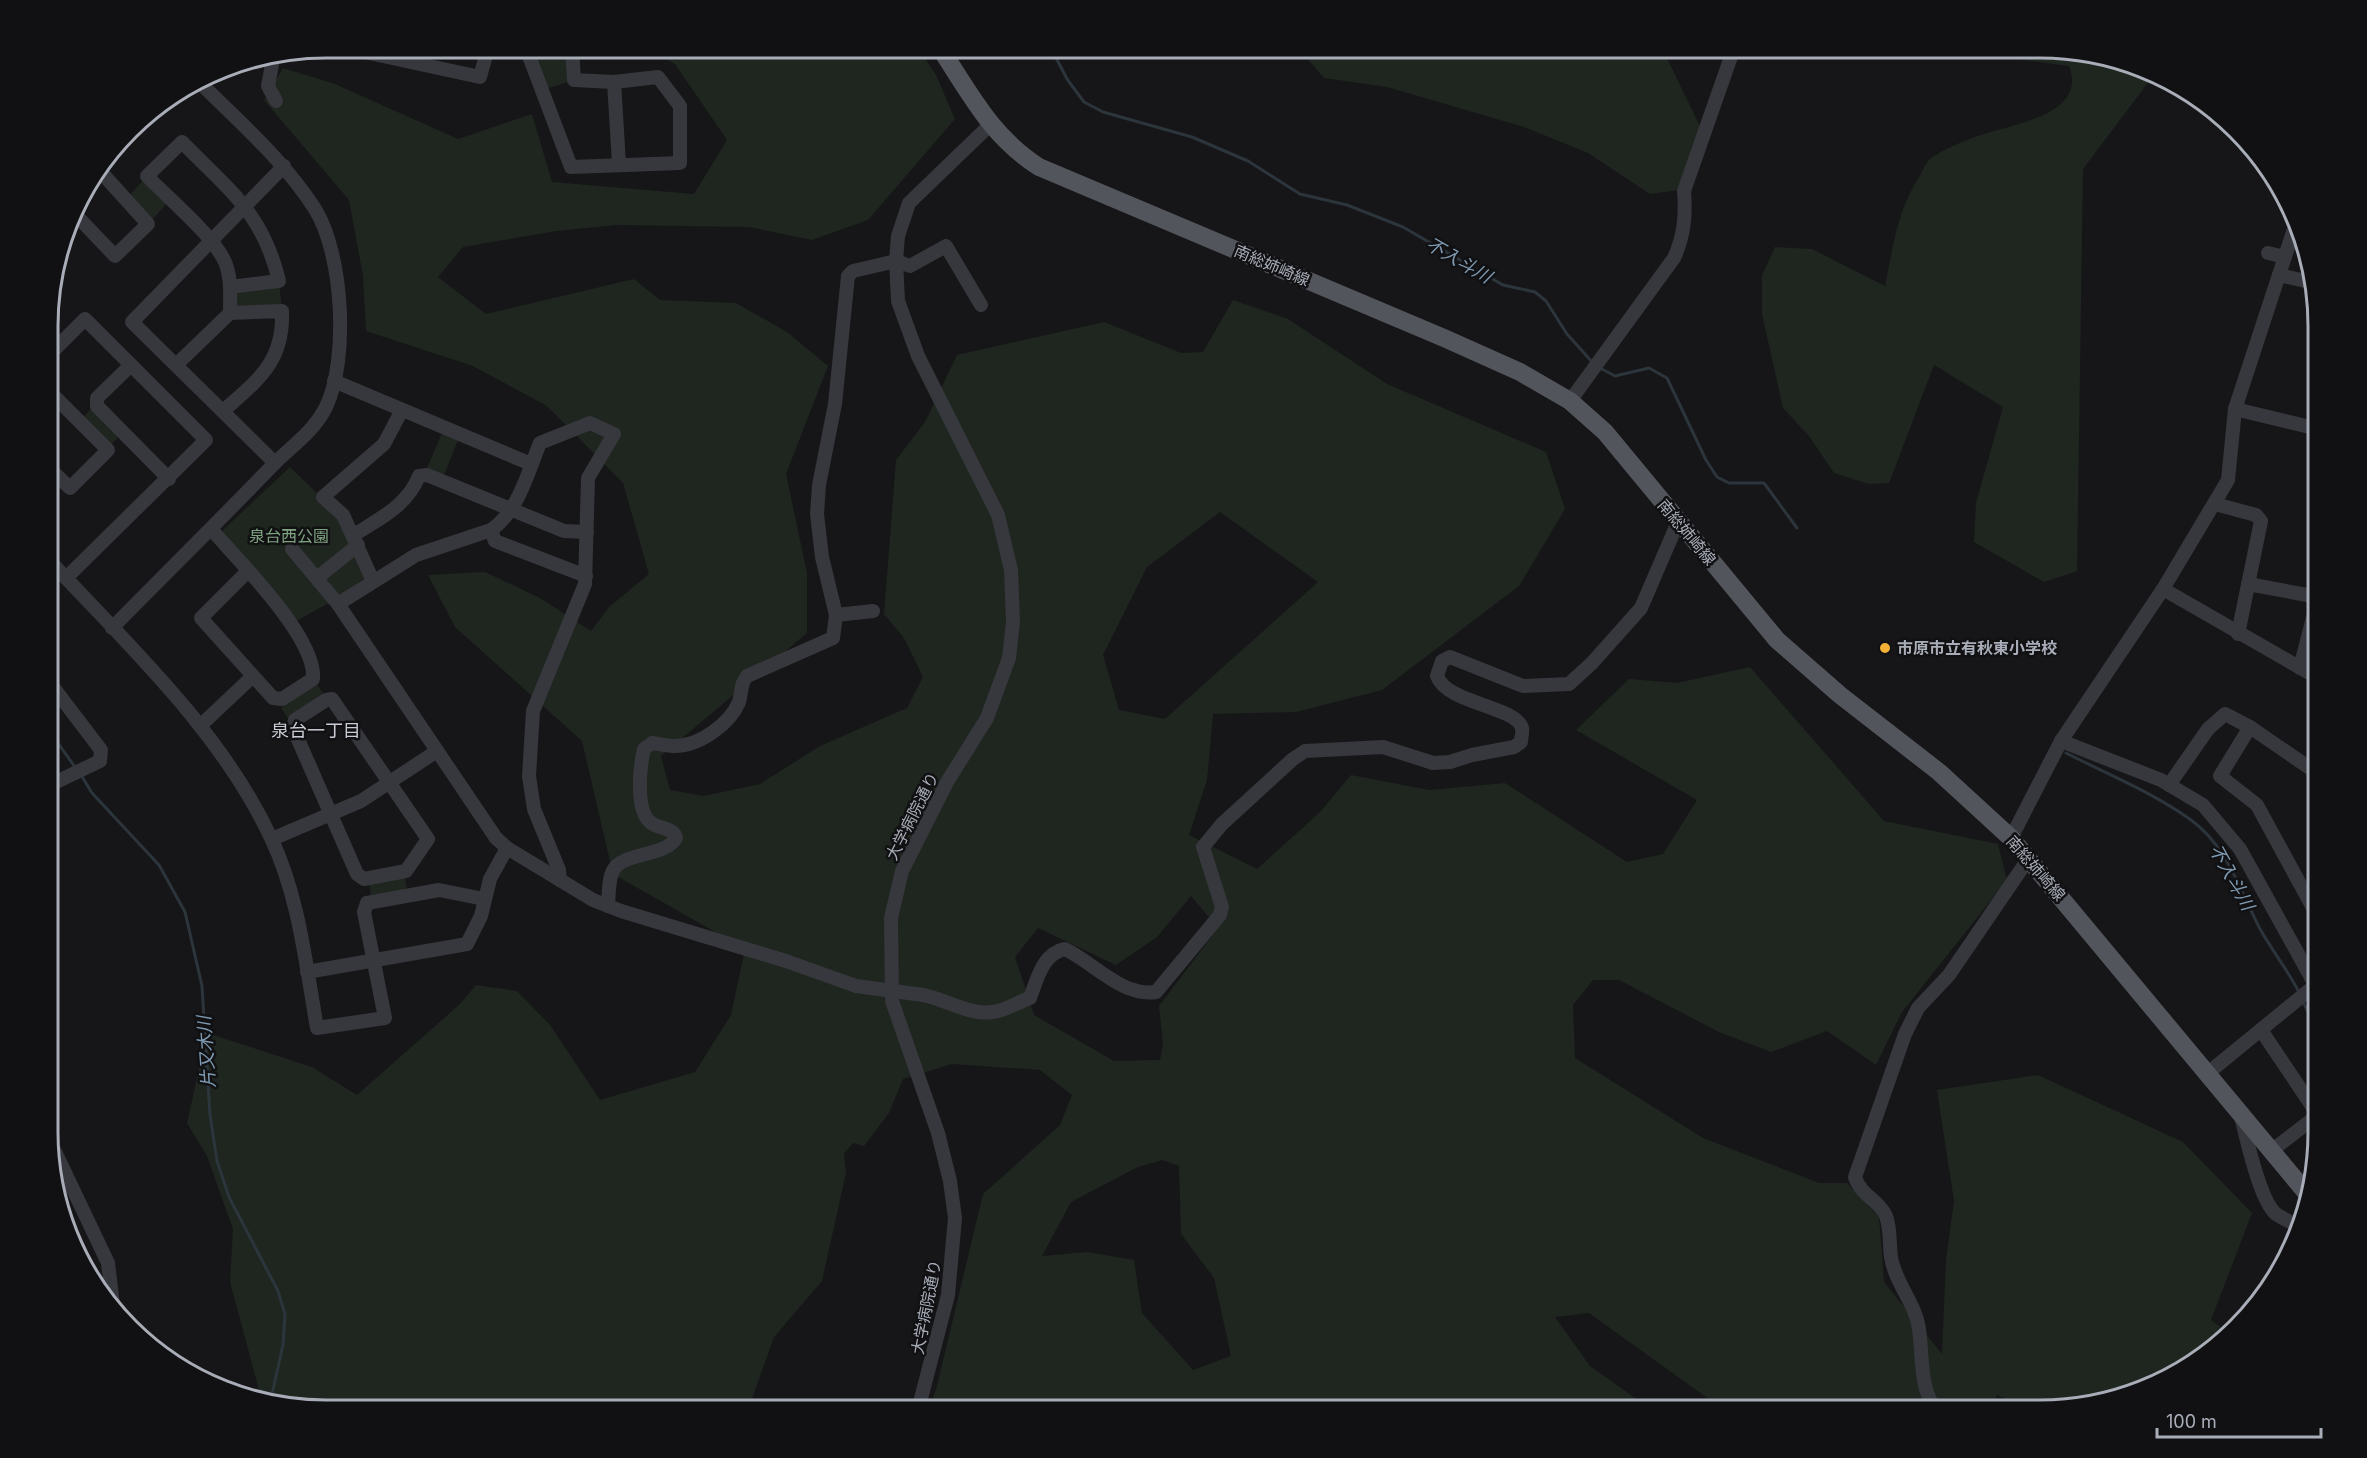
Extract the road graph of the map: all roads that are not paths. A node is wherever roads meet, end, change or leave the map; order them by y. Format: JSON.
{"nodes":[{"id":1,"x":392,"y":58,"type":"edge"},
{"id":2,"x":485,"y":58,"type":"edge"},
{"id":3,"x":533,"y":58,"type":"edge"},
{"id":4,"x":573,"y":58,"type":"edge"},
{"id":5,"x":946,"y":58,"type":"edge"},
{"id":6,"x":1731,"y":58,"type":"edge"},
{"id":7,"x":272,"y":64,"type":"edge"},
{"id":8,"x":614,"y":82,"type":"junction"},
{"id":9,"x":205,"y":88,"type":"edge"},
{"id":10,"x":276,"y":101,"type":"dead end"},
{"id":11,"x":990,"y":125,"type":"junction"},
{"id":12,"x":619,"y":164,"type":"junction"},
{"id":13,"x":284,"y":166,"type":"junction"},
{"id":14,"x":105,"y":176,"type":"edge"},
{"id":15,"x":245,"y":206,"type":"junction"},
{"id":16,"x":81,"y":220,"type":"edge"},
{"id":17,"x":2292,"y":235,"type":"edge"},
{"id":18,"x":211,"y":242,"type":"junction"},
{"id":19,"x":2268,"y":253,"type":"dead end"},
{"id":20,"x":2285,"y":257,"type":"junction"},
{"id":21,"x":896,"y":261,"type":"junction"},
{"id":22,"x":2279,"y":275,"type":"junction"},
{"id":23,"x":2304,"y":281,"type":"edge"},
{"id":24,"x":230,"y":287,"type":"junction"},
{"id":25,"x":981,"y":305,"type":"dead end"},
{"id":26,"x":230,"y":313,"type":"junction"},
{"id":27,"x":58,"y":346,"type":"edge"},
{"id":28,"x":131,"y":364,"type":"junction"},
{"id":29,"x":176,"y":365,"type":"junction"},
{"id":30,"x":334,"y":381,"type":"junction"},
{"id":31,"x":58,"y":400,"type":"edge"},
{"id":32,"x":1570,"y":401,"type":"junction"},
{"id":33,"x":2235,"y":409,"type":"junction"},
{"id":34,"x":402,"y":410,"type":"junction"},
{"id":35,"x":223,"y":411,"type":"junction"},
{"id":36,"x":2308,"y":427,"type":"edge"},
{"id":37,"x":275,"y":463,"type":"junction"},
{"id":38,"x":531,"y":464,"type":"junction"},
{"id":39,"x":58,"y":477,"type":"edge"},
{"id":40,"x":169,"y":479,"type":"junction"},
{"id":41,"x":2215,"y":504,"type":"junction"},
{"id":42,"x":511,"y":510,"type":"junction"},
{"id":43,"x":1678,"y":522,"type":"junction"},
{"id":44,"x":211,"y":529,"type":"junction"},
{"id":45,"x":491,"y":530,"type":"junction"},
{"id":46,"x":587,"y":532,"type":"junction"},
{"id":47,"x":356,"y":540,"type":"junction"},
{"id":48,"x":292,"y":549,"type":"dead end"},
{"id":49,"x":58,"y":570,"type":"edge"},
{"id":50,"x":248,"y":571,"type":"junction"},
{"id":51,"x":586,"y":576,"type":"junction"},
{"id":52,"x":66,"y":578,"type":"junction"},
{"id":53,"x":317,"y":578,"type":"junction"},
{"id":54,"x":373,"y":581,"type":"junction"},
{"id":55,"x":2248,"y":584,"type":"junction"},
{"id":56,"x":2163,"y":589,"type":"junction"},
{"id":57,"x":2308,"y":596,"type":"edge"},
{"id":58,"x":338,"y":604,"type":"junction"},
{"id":59,"x":873,"y":611,"type":"dead end"},
{"id":60,"x":836,"y":615,"type":"junction"},
{"id":61,"x":112,"y":628,"type":"junction"},
{"id":62,"x":2238,"y":634,"type":"junction"},
{"id":63,"x":2308,"y":637,"type":"edge"},
{"id":64,"x":2300,"y":668,"type":"junction"},
{"id":65,"x":2308,"y":672,"type":"edge"},
{"id":66,"x":253,"y":676,"type":"junction"},
{"id":67,"x":58,"y":694,"type":"edge"},
{"id":68,"x":200,"y":726,"type":"junction"},
{"id":69,"x":2250,"y":727,"type":"junction"},
{"id":70,"x":2061,"y":741,"type":"junction"},
{"id":71,"x":437,"y":751,"type":"junction"},
{"id":72,"x":2308,"y":767,"type":"edge"},
{"id":73,"x":58,"y":781,"type":"edge"},
{"id":74,"x":391,"y":783,"type":"junction"},
{"id":75,"x":2169,"y":785,"type":"junction"},
{"id":76,"x":331,"y":815,"type":"junction"},
{"id":77,"x":2011,"y":838,"type":"junction"},
{"id":78,"x":272,"y":839,"type":"junction"},
{"id":79,"x":507,"y":848,"type":"junction"},
{"id":80,"x":2029,"y":858,"type":"junction"},
{"id":81,"x":560,"y":880,"type":"junction"},
{"id":82,"x":2308,"y":898,"type":"edge"},
{"id":83,"x":484,"y":899,"type":"junction"},
{"id":84,"x":608,"y":906,"type":"junction"},
{"id":85,"x":374,"y":960,"type":"junction"},
{"id":86,"x":2308,"y":968,"type":"edge"},
{"id":87,"x":307,"y":972,"type":"junction"},
{"id":88,"x":2308,"y":994,"type":"edge"},
{"id":89,"x":2261,"y":1030,"type":"junction"},
{"id":90,"x":2208,"y":1073,"type":"junction"},
{"id":91,"x":2308,"y":1100,"type":"edge"},
{"id":92,"x":2241,"y":1113,"type":"junction"},
{"id":93,"x":2308,"y":1123,"type":"edge"},
{"id":94,"x":2271,"y":1151,"type":"junction"},
{"id":95,"x":61,"y":1164,"type":"edge"},
{"id":96,"x":2302,"y":1188,"type":"edge"},
{"id":97,"x":2292,"y":1222,"type":"edge"},
{"id":98,"x":111,"y":1291,"type":"edge"},
{"id":99,"x":921,"y":1400,"type":"edge"},
{"id":100,"x":1931,"y":1400,"type":"edge"}],
"edges":[{"from":1,"to":2,"type":"street"},
{"from":3,"to":12,"type":"street"},
{"from":4,"to":8,"type":"street"},
{"from":5,"to":11,"type":"main road","name":"南総姉崎線"},
{"from":6,"to":32,"type":"street"},
{"from":7,"to":10,"type":"street"},
{"from":8,"to":12,"type":"street"},
{"from":8,"to":12,"type":"street"},
{"from":9,"to":13,"type":"street"},
{"from":11,"to":21,"type":"street","name":"大学病院通り"},
{"from":11,"to":32,"type":"main road","name":"南総姉崎線"},
{"from":13,"to":15,"type":"street"},
{"from":13,"to":30,"type":"street"},
{"from":14,"to":16,"type":"street"},
{"from":15,"to":18,"type":"street"},
{"from":15,"to":18,"type":"street"},
{"from":15,"to":24,"type":"street"},
{"from":17,"to":20,"type":"street"},
{"from":18,"to":24,"type":"street"},
{"from":18,"to":29,"type":"street"},
{"from":19,"to":20,"type":"street"},
{"from":20,"to":22,"type":"street"},
{"from":21,"to":25,"type":"street"},
{"from":21,"to":60,"type":"street"},
{"from":21,"to":99,"type":"street","name":"大学病院通り"},
{"from":22,"to":23,"type":"street"},
{"from":22,"to":33,"type":"street"},
{"from":24,"to":26,"type":"street"},
{"from":26,"to":29,"type":"street"},
{"from":26,"to":35,"type":"street"},
{"from":27,"to":28,"type":"street"},
{"from":28,"to":40,"type":"street"},
{"from":28,"to":40,"type":"street"},
{"from":29,"to":35,"type":"street"},
{"from":30,"to":34,"type":"street"},
{"from":30,"to":37,"type":"street"},
{"from":31,"to":39,"type":"street"},
{"from":32,"to":43,"type":"main road","name":"南総姉崎線"},
{"from":33,"to":36,"type":"street"},
{"from":33,"to":41,"type":"street"},
{"from":34,"to":38,"type":"street"},
{"from":34,"to":47,"type":"street"},
{"from":35,"to":37,"type":"street"},
{"from":37,"to":44,"type":"street"},
{"from":38,"to":42,"type":"street"},
{"from":38,"to":46,"type":"street"},
{"from":40,"to":52,"type":"street"},
{"from":41,"to":55,"type":"street"},
{"from":41,"to":56,"type":"street"},
{"from":42,"to":45,"type":"street"},
{"from":42,"to":46,"type":"street"},
{"from":42,"to":47,"type":"street"},
{"from":43,"to":77,"type":"main road","name":"南総姉崎線"},
{"from":43,"to":84,"type":"street","bridge":true},
{"from":44,"to":50,"type":"street"},
{"from":44,"to":61,"type":"street"},
{"from":45,"to":51,"type":"street"},
{"from":45,"to":54,"type":"street"},
{"from":46,"to":51,"type":"street"},
{"from":47,"to":53,"type":"street"},
{"from":47,"to":54,"type":"street"},
{"from":48,"to":53,"type":"street"},
{"from":49,"to":52,"type":"street"},
{"from":50,"to":66,"type":"street"},
{"from":50,"to":66,"type":"street"},
{"from":51,"to":81,"type":"street"},
{"from":52,"to":61,"type":"street"},
{"from":53,"to":58,"type":"street"},
{"from":54,"to":58,"type":"street"},
{"from":55,"to":57,"type":"street"},
{"from":55,"to":62,"type":"street"},
{"from":56,"to":62,"type":"street"},
{"from":56,"to":70,"type":"street"},
{"from":58,"to":71,"type":"street"},
{"from":59,"to":60,"type":"street"},
{"from":60,"to":84,"type":"street"},
{"from":61,"to":68,"type":"street"},
{"from":62,"to":64,"type":"street"},
{"from":63,"to":64,"type":"street"},
{"from":64,"to":65,"type":"street"},
{"from":66,"to":68,"type":"street"},
{"from":67,"to":73,"type":"street"},
{"from":68,"to":78,"type":"street"},
{"from":69,"to":72,"type":"street"},
{"from":69,"to":75,"type":"street"},
{"from":69,"to":82,"type":"street"},
{"from":70,"to":75,"type":"street"},
{"from":70,"to":77,"type":"street"},
{"from":71,"to":74,"type":"street"},
{"from":71,"to":79,"type":"street"},
{"from":74,"to":76,"type":"street"},
{"from":74,"to":76,"type":"street"},
{"from":74,"to":76,"type":"street"},
{"from":75,"to":86,"type":"street"},
{"from":76,"to":78,"type":"street"},
{"from":77,"to":80,"type":"main road","name":"南総姉崎線"},
{"from":78,"to":87,"type":"street"},
{"from":79,"to":81,"type":"street"},
{"from":79,"to":83,"type":"street"},
{"from":80,"to":90,"type":"main road","name":"南総姉崎線"},
{"from":80,"to":100,"type":"street"},
{"from":81,"to":84,"type":"street"},
{"from":83,"to":85,"type":"street"},
{"from":83,"to":85,"type":"street"},
{"from":85,"to":87,"type":"street"},
{"from":85,"to":87,"type":"street"},
{"from":88,"to":89,"type":"street"},
{"from":89,"to":90,"type":"street"},
{"from":89,"to":91,"type":"street"},
{"from":90,"to":92,"type":"main road","name":"南総姉崎線"},
{"from":92,"to":94,"type":"main road","name":"南総姉崎線"},
{"from":92,"to":97,"type":"street"},
{"from":93,"to":94,"type":"street"},
{"from":94,"to":96,"type":"main road","name":"南総姉崎線"},
{"from":95,"to":98,"type":"street"}]}
